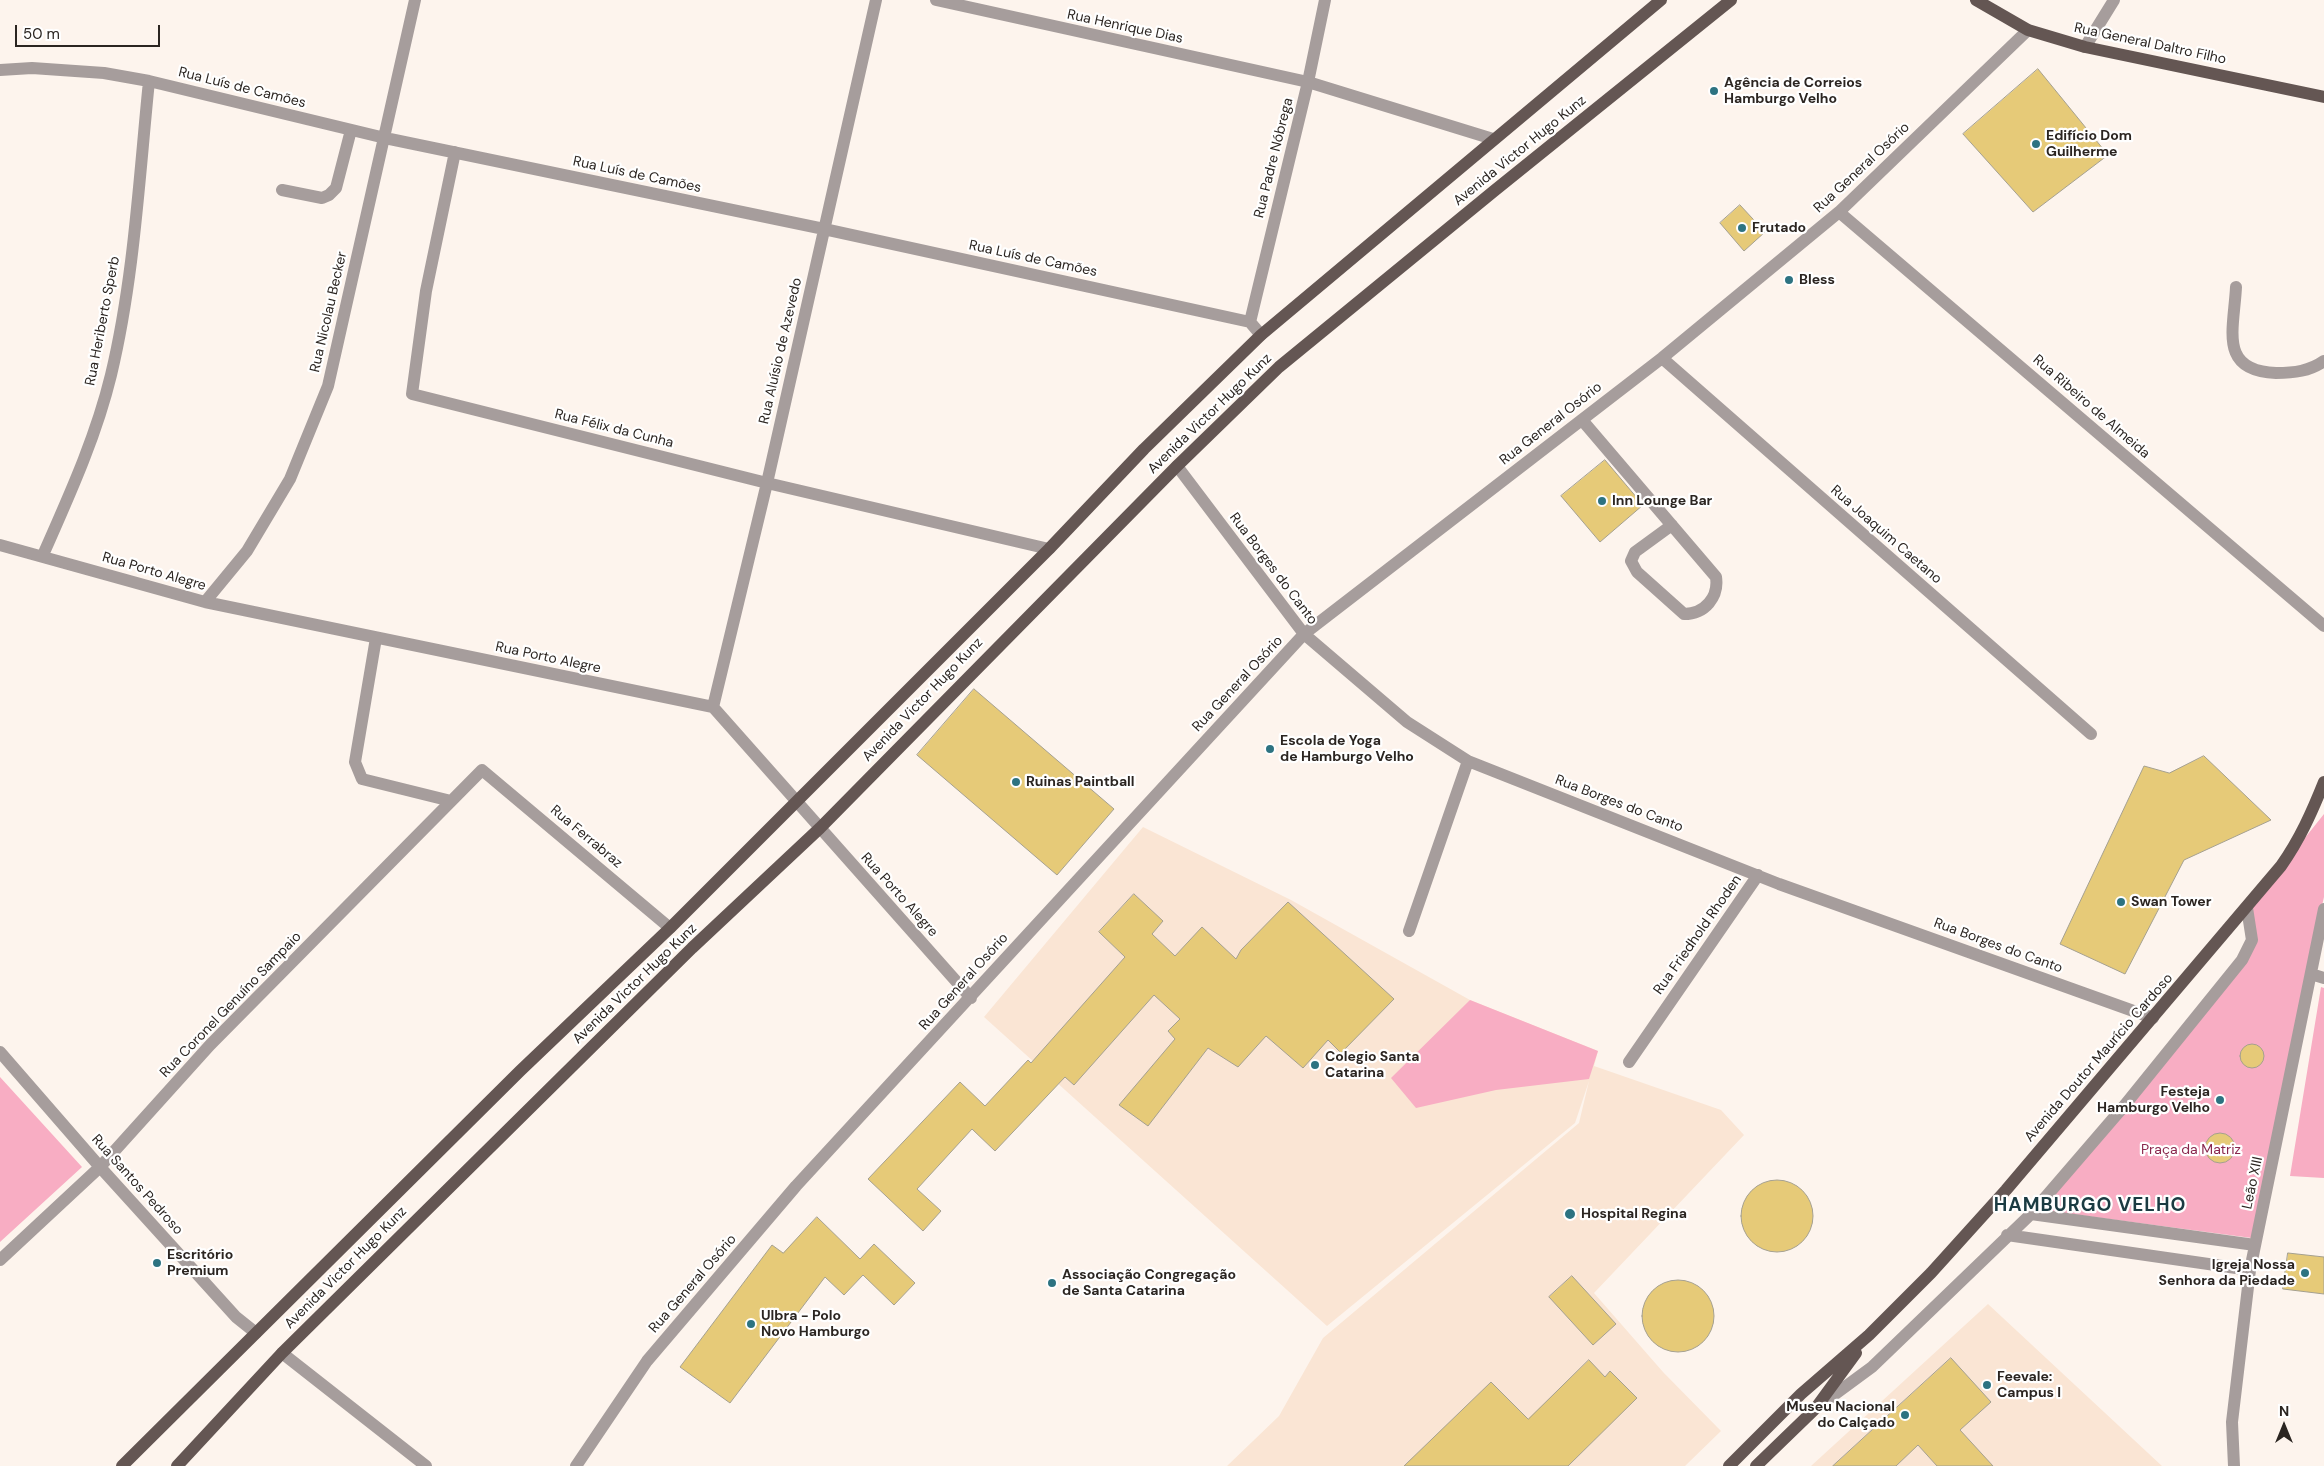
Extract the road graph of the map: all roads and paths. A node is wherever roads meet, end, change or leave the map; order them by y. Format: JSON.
{"nodes":[{"id":1,"x":415,"y":0,"type":"edge"},
{"id":2,"x":876,"y":0,"type":"edge"},
{"id":3,"x":936,"y":0,"type":"edge"},
{"id":4,"x":1325,"y":0,"type":"edge"},
{"id":5,"x":1661,"y":0,"type":"edge"},
{"id":6,"x":1731,"y":0,"type":"edge"},
{"id":7,"x":1976,"y":0,"type":"edge"},
{"id":8,"x":2114,"y":0,"type":"edge"},
{"id":9,"x":2028,"y":30,"type":"junction"},
{"id":10,"x":2086,"y":47,"type":"junction"},
{"id":11,"x":0,"y":70,"type":"edge"},
{"id":12,"x":149,"y":82,"type":"junction"},
{"id":13,"x":1308,"y":82,"type":"junction"},
{"id":14,"x":2324,"y":97,"type":"edge"},
{"id":15,"x":352,"y":130,"type":"junction"},
{"id":16,"x":385,"y":138,"type":"junction"},
{"id":17,"x":1493,"y":139,"type":"junction"},
{"id":18,"x":455,"y":152,"type":"junction"},
{"id":19,"x":282,"y":190,"type":"dead end"},
{"id":20,"x":1840,"y":212,"type":"junction"},
{"id":21,"x":824,"y":229,"type":"junction"},
{"id":22,"x":2236,"y":287,"type":"dead end"},
{"id":23,"x":1250,"y":322,"type":"junction"},
{"id":24,"x":1261,"y":335,"type":"junction"},
{"id":25,"x":1662,"y":358,"type":"junction"},
{"id":26,"x":2324,"y":361,"type":"edge"},
{"id":27,"x":1582,"y":420,"type":"junction"},
{"id":28,"x":1176,"y":466,"type":"junction"},
{"id":29,"x":767,"y":483,"type":"junction"},
{"id":30,"x":1672,"y":525,"type":"junction"},
{"id":31,"x":0,"y":545,"type":"edge"},
{"id":32,"x":1049,"y":549,"type":"junction"},
{"id":33,"x":43,"y":555,"type":"junction"},
{"id":34,"x":205,"y":602,"type":"junction"},
{"id":35,"x":2324,"y":626,"type":"edge"},
{"id":36,"x":1304,"y":634,"type":"junction"},
{"id":37,"x":376,"y":638,"type":"junction"},
{"id":38,"x":713,"y":707,"type":"junction"},
{"id":39,"x":2091,"y":734,"type":"dead end"},
{"id":40,"x":1468,"y":761,"type":"junction"},
{"id":41,"x":482,"y":770,"type":"joint"},
{"id":42,"x":2324,"y":782,"type":"edge"},
{"id":43,"x":795,"y":800,"type":"junction"},
{"id":44,"x":451,"y":801,"type":"junction"},
{"id":45,"x":820,"y":828,"type":"junction"},
{"id":46,"x":1758,"y":874,"type":"junction"},
{"id":47,"x":2247,"y":908,"type":"junction"},
{"id":48,"x":2324,"y":909,"type":"edge"},
{"id":49,"x":670,"y":928,"type":"junction"},
{"id":50,"x":1409,"y":931,"type":"dead end"},
{"id":51,"x":2311,"y":974,"type":"junction"},
{"id":52,"x":2324,"y":978,"type":"edge"},
{"id":53,"x":971,"y":998,"type":"junction"},
{"id":54,"x":2153,"y":1018,"type":"junction"},
{"id":55,"x":0,"y":1052,"type":"edge"},
{"id":56,"x":1629,"y":1062,"type":"dead end"},
{"id":57,"x":100,"y":1167,"type":"junction"},
{"id":58,"x":2031,"y":1214,"type":"junction"},
{"id":59,"x":2007,"y":1235,"type":"junction"},
{"id":60,"x":2255,"y":1245,"type":"junction"},
{"id":61,"x":0,"y":1260,"type":"edge"},
{"id":62,"x":2250,"y":1270,"type":"junction"},
{"id":63,"x":256,"y":1333,"type":"junction"},
{"id":64,"x":1869,"y":1335,"type":"junction"},
{"id":65,"x":282,"y":1353,"type":"junction"},
{"id":66,"x":1815,"y":1409,"type":"junction"},
{"id":67,"x":122,"y":1466,"type":"edge"},
{"id":68,"x":178,"y":1466,"type":"edge"},
{"id":69,"x":426,"y":1466,"type":"edge"},
{"id":70,"x":576,"y":1466,"type":"edge"},
{"id":71,"x":1728,"y":1466,"type":"edge"},
{"id":72,"x":1756,"y":1466,"type":"edge"},
{"id":73,"x":2234,"y":1466,"type":"edge"}],
"edges":[{"from":1,"to":16,"type":"street","name":"Rua Nicolau Becker"},
{"from":2,"to":21,"type":"street","name":"Rua Aluísio de Azevedo"},
{"from":3,"to":13,"type":"street","name":"Rua Henrique Dias"},
{"from":4,"to":13,"type":"street","name":"Rua Padre Nóbrega"},
{"from":5,"to":17,"type":"main road","name":"Avenida Victor Hugo Kunz"},
{"from":6,"to":28,"type":"main road","name":"Avenida Victor Hugo Kunz"},
{"from":7,"to":9,"type":"main road","name":"Rua General Daltro Filho"},
{"from":8,"to":10,"type":"street"},
{"from":9,"to":10,"type":"main road","name":"Rua General Daltro Filho"},
{"from":9,"to":20,"type":"street","name":"Rua General Osório"},
{"from":10,"to":14,"type":"main road","name":"Rua General Daltro Filho"},
{"from":11,"to":12,"type":"street","name":"Rua Luís de Camões"},
{"from":12,"to":15,"type":"street","name":"Rua Luís de Camões"},
{"from":12,"to":33,"type":"street","name":"Rua Heriberto Sperb"},
{"from":13,"to":17,"type":"street","name":"Rua Henrique Dias"},
{"from":13,"to":23,"type":"street","name":"Rua Padre Nóbrega"},
{"from":15,"to":16,"type":"street","name":"Rua Luís de Camões"},
{"from":15,"to":19,"type":"street"},
{"from":16,"to":18,"type":"street","name":"Rua Luís de Camões"},
{"from":16,"to":34,"type":"street","name":"Rua Nicolau Becker"},
{"from":17,"to":24,"type":"main road","name":"Avenida Victor Hugo Kunz"},
{"from":18,"to":21,"type":"street","name":"Rua Luís de Camões"},
{"from":18,"to":29,"type":"street","name":"Rua Félix da Cunha"},
{"from":20,"to":25,"type":"street","name":"Rua General Osório"},
{"from":20,"to":35,"type":"street","name":"Rua Ribeiro de Almeida"},
{"from":21,"to":23,"type":"street","name":"Rua Luís de Camões"},
{"from":21,"to":29,"type":"street","name":"Rua Aluísio de Azevedo"},
{"from":22,"to":26,"type":"street"},
{"from":23,"to":24,"type":"street"},
{"from":24,"to":32,"type":"main road","name":"Avenida Victor Hugo Kunz"},
{"from":25,"to":27,"type":"street","name":"Rua General Osório"},
{"from":25,"to":39,"type":"street","name":"Rua Joaquim Caetano"},
{"from":27,"to":30,"type":"street"},
{"from":27,"to":36,"type":"street","name":"Rua General Osório"},
{"from":28,"to":36,"type":"street","name":"Rua Borges do Canto"},
{"from":28,"to":45,"type":"main road","name":"Avenida Victor Hugo Kunz"},
{"from":29,"to":32,"type":"street","name":"Rua Félix da Cunha"},
{"from":29,"to":38,"type":"street","name":"Rua Aluísio de Azevedo"},
{"from":30,"to":30,"type":"street"},
{"from":31,"to":33,"type":"street","name":"Rua Porto Alegre"},
{"from":32,"to":43,"type":"main road","name":"Avenida Victor Hugo Kunz"},
{"from":33,"to":34,"type":"street","name":"Rua Porto Alegre"},
{"from":34,"to":37,"type":"street","name":"Rua Porto Alegre"},
{"from":36,"to":40,"type":"street","name":"Rua Borges do Canto"},
{"from":36,"to":53,"type":"street","name":"Rua General Osório"},
{"from":37,"to":38,"type":"street","name":"Rua Porto Alegre"},
{"from":37,"to":44,"type":"street"},
{"from":38,"to":43,"type":"street","name":"Rua Porto Alegre"},
{"from":40,"to":46,"type":"street","name":"Rua Borges do Canto"},
{"from":40,"to":50,"type":"street"},
{"from":41,"to":44,"type":"street","name":"Rua Coronel Genuíno Sampaio"},
{"from":41,"to":49,"type":"street","name":"Rua Ferrabraz"},
{"from":42,"to":47,"type":"main road","name":"Avenida Doutor Maurício Cardoso"},
{"from":43,"to":45,"type":"street","name":"Rua Porto Alegre"},
{"from":43,"to":49,"type":"main road","name":"Avenida Victor Hugo Kunz"},
{"from":44,"to":57,"type":"street","name":"Rua Coronel Genuíno Sampaio"},
{"from":45,"to":53,"type":"street","name":"Rua Porto Alegre"},
{"from":45,"to":65,"type":"main road","name":"Avenida Victor Hugo Kunz"},
{"from":46,"to":54,"type":"street","name":"Rua Borges do Canto"},
{"from":46,"to":56,"type":"street","name":"Rua Friedhold Rhoden"},
{"from":47,"to":54,"type":"main road","name":"Avenida Doutor Maurício Cardoso"},
{"from":47,"to":58,"type":"street"},
{"from":48,"to":51,"type":"street","name":"Leão XIII"},
{"from":49,"to":63,"type":"main road","name":"Avenida Victor Hugo Kunz"},
{"from":51,"to":52,"type":"street"},
{"from":51,"to":60,"type":"street","name":"Leão XIII"},
{"from":53,"to":70,"type":"street","name":"Rua General Osório"},
{"from":54,"to":64,"type":"main road","name":"Avenida Doutor Maurício Cardoso"},
{"from":55,"to":57,"type":"street","name":"Rua Santos Pedroso"},
{"from":57,"to":61,"type":"street","name":"Rua Coronel Genuíno Sampaio"},
{"from":57,"to":63,"type":"street","name":"Rua Santos Pedroso"},
{"from":58,"to":59,"type":"street"},
{"from":58,"to":60,"type":"street"},
{"from":59,"to":62,"type":"street"},
{"from":59,"to":66,"type":"street"},
{"from":60,"to":62,"type":"street","name":"Leão XIII"},
{"from":62,"to":73,"type":"street","name":"Leão XIII"},
{"from":63,"to":67,"type":"main road","name":"Avenida Victor Hugo Kunz"},
{"from":64,"to":66,"type":"main road","name":"Avenida Doutor Maurício Cardoso"},
{"from":64,"to":71,"type":"main road","name":"Avenida Doutor Maurício Cardoso"},
{"from":65,"to":68,"type":"main road","name":"Avenida Victor Hugo Kunz"},
{"from":65,"to":69,"type":"street"},
{"from":66,"to":72,"type":"main road","name":"Avenida Doutor Maurício Cardoso"}]}
